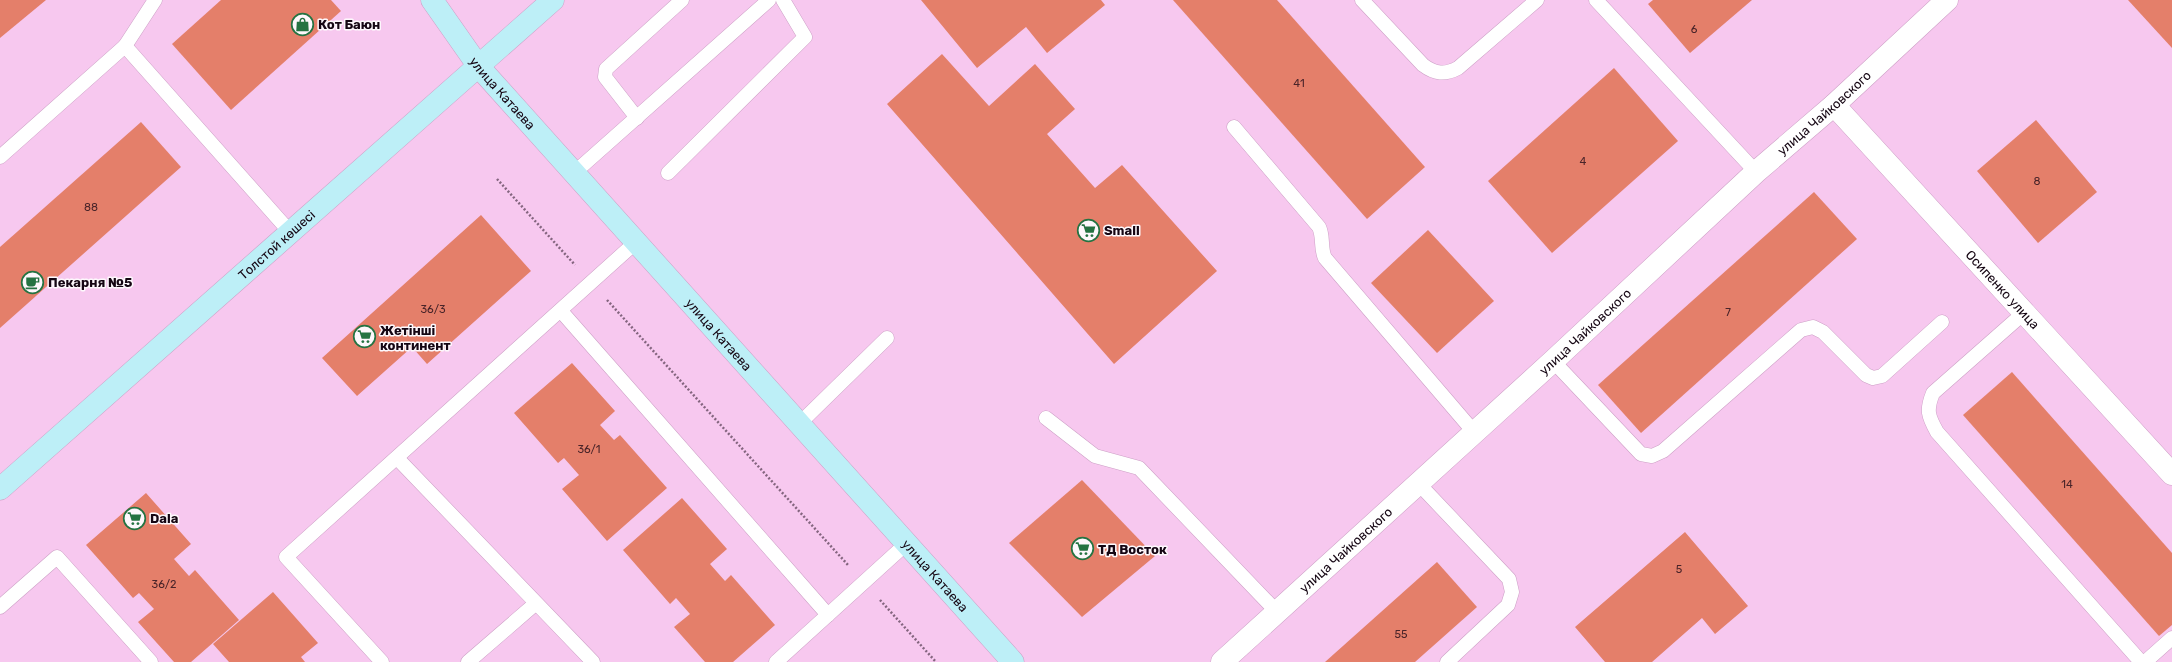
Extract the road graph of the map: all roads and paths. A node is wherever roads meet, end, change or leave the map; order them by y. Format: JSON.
{"nodes":[{"id":1,"x":155,"y":0,"type":"edge"},
{"id":2,"x":432,"y":0,"type":"edge"},
{"id":3,"x":553,"y":0,"type":"edge"},
{"id":4,"x":682,"y":0,"type":"edge"},
{"id":5,"x":769,"y":0,"type":"edge"},
{"id":6,"x":783,"y":0,"type":"edge"},
{"id":7,"x":1362,"y":0,"type":"edge"},
{"id":8,"x":1537,"y":0,"type":"edge"},
{"id":9,"x":1596,"y":0,"type":"edge"},
{"id":10,"x":1947,"y":0,"type":"edge"},
{"id":11,"x":125,"y":46,"type":"junction"},
{"id":12,"x":479,"y":67,"type":"junction"},
{"id":13,"x":1834,"y":105,"type":"junction"},
{"id":14,"x":637,"y":118,"type":"junction"},
{"id":15,"x":1234,"y":127,"type":"dead end"},
{"id":16,"x":0,"y":156,"type":"edge"},
{"id":17,"x":1756,"y":172,"type":"junction"},
{"id":18,"x":574,"y":173,"type":"junction"},
{"id":19,"x":668,"y":173,"type":"dead end"},
{"id":20,"x":497,"y":179,"type":"dead end"},
{"id":21,"x":290,"y":232,"type":"junction"},
{"id":22,"x":636,"y":242,"type":"junction"},
{"id":23,"x":591,"y":283,"type":"junction"},
{"id":24,"x":560,"y":312,"type":"junction"},
{"id":25,"x":2025,"y":312,"type":"junction"},
{"id":26,"x":1942,"y":322,"type":"dead end"},
{"id":27,"x":887,"y":338,"type":"dead end"},
{"id":28,"x":1553,"y":361,"type":"junction"},
{"id":29,"x":1046,"y":418,"type":"dead end"},
{"id":30,"x":799,"y":424,"type":"junction"},
{"id":31,"x":1474,"y":432,"type":"junction"},
{"id":32,"x":397,"y":458,"type":"junction"},
{"id":33,"x":2172,"y":474,"type":"edge"},
{"id":34,"x":1419,"y":484,"type":"junction"},
{"id":35,"x":0,"y":489,"type":"edge"},
{"id":36,"x":906,"y":544,"type":"junction"},
{"id":37,"x":864,"y":583,"type":"junction"},
{"id":38,"x":535,"y":604,"type":"junction"},
{"id":39,"x":0,"y":608,"type":"edge"},
{"id":40,"x":1278,"y":612,"type":"junction"},
{"id":41,"x":828,"y":615,"type":"junction"},
{"id":42,"x":2172,"y":638,"type":"edge"},
{"id":43,"x":151,"y":662,"type":"edge"},
{"id":44,"x":382,"y":662,"type":"edge"},
{"id":45,"x":468,"y":662,"type":"edge"},
{"id":46,"x":593,"y":662,"type":"edge"},
{"id":47,"x":776,"y":662,"type":"edge"},
{"id":48,"x":936,"y":662,"type":"edge"},
{"id":49,"x":1013,"y":662,"type":"edge"},
{"id":50,"x":1222,"y":662,"type":"edge"},
{"id":51,"x":1447,"y":662,"type":"edge"},
{"id":52,"x":2141,"y":662,"type":"edge"},
{"id":53,"x":2145,"y":662,"type":"edge"}],
"edges":[{"from":1,"to":11,"type":"lane"},
{"from":2,"to":12,"type":"street","name":"улица Катаева"},
{"from":3,"to":12,"type":"street","name":"Толстой көшесі"},
{"from":4,"to":14,"type":"lane"},
{"from":5,"to":14,"type":"lane"},
{"from":6,"to":19,"type":"lane"},
{"from":7,"to":8,"type":"lane"},
{"from":9,"to":17,"type":"lane"},
{"from":10,"to":13,"type":"street","name":"улица Чайковского"},
{"from":11,"to":16,"type":"lane"},
{"from":11,"to":21,"type":"lane"},
{"from":12,"to":18,"type":"street","name":"улица Катаева"},
{"from":12,"to":21,"type":"street","name":"Толстой көшесі"},
{"from":13,"to":17,"type":"street","name":"улица Чайковского"},
{"from":13,"to":25,"type":"street","name":"Осипенко улица"},
{"from":14,"to":18,"type":"lane"},
{"from":15,"to":31,"type":"lane"},
{"from":17,"to":28,"type":"street","name":"улица Чайковского"},
{"from":18,"to":22,"type":"street","name":"улица Катаева"},
{"from":20,"to":23,"type":"path"},
{"from":21,"to":35,"type":"street","name":"Толстой көшесі"},
{"from":22,"to":23,"type":"lane"},
{"from":22,"to":30,"type":"street","name":"улица Катаева"},
{"from":23,"to":24,"type":"lane"},
{"from":23,"to":37,"type":"path"},
{"from":24,"to":32,"type":"lane"},
{"from":24,"to":41,"type":"lane"},
{"from":25,"to":33,"type":"street","name":"Осипенко улица"},
{"from":25,"to":52,"type":"lane"},
{"from":26,"to":28,"type":"lane"},
{"from":27,"to":30,"type":"lane"},
{"from":28,"to":31,"type":"street","name":"улица Чайковского"},
{"from":29,"to":40,"type":"lane"},
{"from":30,"to":36,"type":"street","name":"улица Катаева"},
{"from":31,"to":34,"type":"street","name":"улица Чайковского"},
{"from":32,"to":38,"type":"lane"},
{"from":32,"to":44,"type":"lane"},
{"from":34,"to":40,"type":"street","name":"улица Чайковского"},
{"from":34,"to":51,"type":"lane"},
{"from":36,"to":37,"type":"lane"},
{"from":36,"to":49,"type":"street","name":"улица Катаева"},
{"from":37,"to":41,"type":"lane"},
{"from":37,"to":48,"type":"path"},
{"from":38,"to":45,"type":"lane"},
{"from":38,"to":46,"type":"lane"},
{"from":39,"to":43,"type":"lane"},
{"from":40,"to":50,"type":"street","name":"улица Чайковского"},
{"from":41,"to":47,"type":"lane"},
{"from":42,"to":53,"type":"lane"}]}
